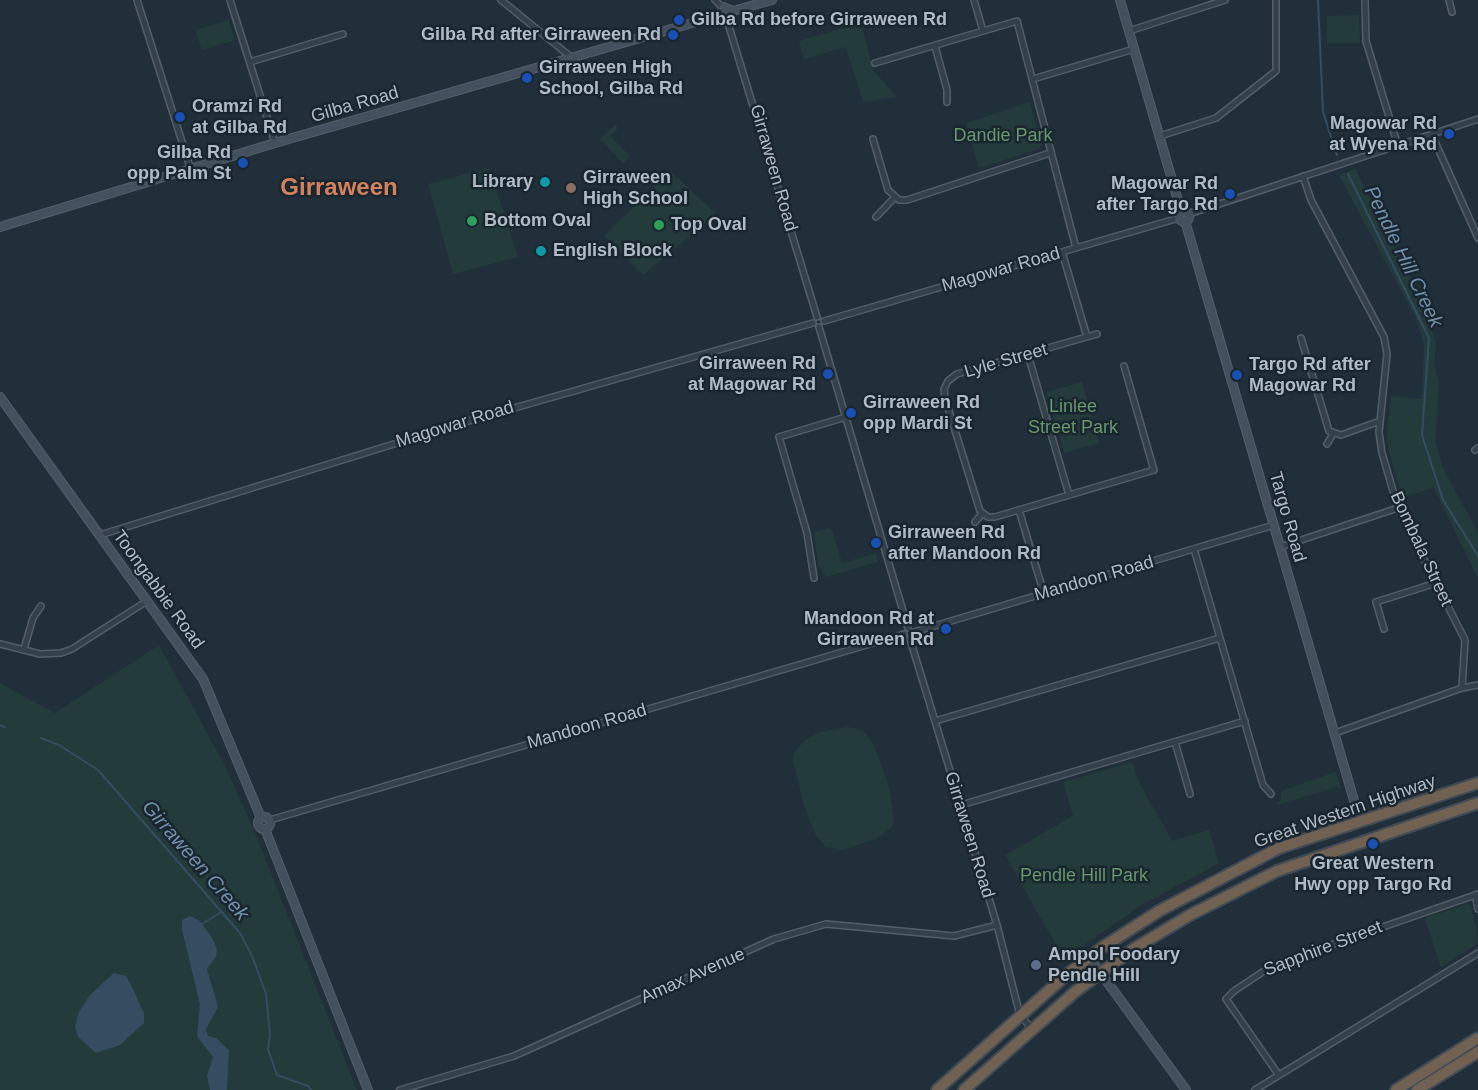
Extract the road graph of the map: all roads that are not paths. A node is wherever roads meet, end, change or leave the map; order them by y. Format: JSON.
{"nodes":[{"id":1,"x":137,"y":0,"type":"edge"},
{"id":2,"x":230,"y":0,"type":"edge"},
{"id":3,"x":501,"y":0,"type":"edge"},
{"id":4,"x":716,"y":0,"type":"edge"},
{"id":5,"x":772,"y":0,"type":"edge"},
{"id":6,"x":974,"y":0,"type":"edge"},
{"id":7,"x":1120,"y":0,"type":"edge"},
{"id":8,"x":1225,"y":0,"type":"edge"},
{"id":9,"x":1276,"y":0,"type":"edge"},
{"id":10,"x":1365,"y":0,"type":"edge"},
{"id":11,"x":1449,"y":0,"type":"edge"},
{"id":12,"x":1452,"y":12,"type":"dead end"},
{"id":13,"x":723,"y":14,"type":"junction"},
{"id":14,"x":1129,"y":31,"type":"junction"},
{"id":15,"x":983,"y":32,"type":"junction"},
{"id":16,"x":343,"y":34,"type":"dead end"},
{"id":17,"x":935,"y":46,"type":"junction"},
{"id":18,"x":1134,"y":50,"type":"junction"},
{"id":19,"x":571,"y":57,"type":"junction"},
{"id":20,"x":250,"y":62,"type":"junction"},
{"id":21,"x":875,"y":63,"type":"dead end"},
{"id":22,"x":1033,"y":80,"type":"junction"},
{"id":23,"x":947,"y":102,"type":"dead end"},
{"id":24,"x":1478,"y":119,"type":"edge"},
{"id":25,"x":1432,"y":135,"type":"junction"},
{"id":26,"x":1160,"y":136,"type":"junction"},
{"id":27,"x":873,"y":139,"type":"dead end"},
{"id":28,"x":275,"y":143,"type":"junction"},
{"id":29,"x":1398,"y":146,"type":"junction"},
{"id":30,"x":1050,"y":153,"type":"junction"},
{"id":31,"x":191,"y":170,"type":"junction"},
{"id":32,"x":1303,"y":176,"type":"junction"},
{"id":33,"x":894,"y":198,"type":"junction"},
{"id":34,"x":1183,"y":216,"type":"junction"},
{"id":35,"x":876,"y":217,"type":"dead end"},
{"id":36,"x":1478,"y":217,"type":"edge"},
{"id":37,"x":1470,"y":220,"type":"junction"},
{"id":38,"x":0,"y":227,"type":"edge"},
{"id":39,"x":1478,"y":238,"type":"edge"},
{"id":40,"x":1076,"y":248,"type":"junction"},
{"id":41,"x":1062,"y":252,"type":"junction"},
{"id":42,"x":817,"y":317,"type":"junction"},
{"id":43,"x":824,"y":321,"type":"junction"},
{"id":44,"x":813,"y":323,"type":"junction"},
{"id":45,"x":819,"y":327,"type":"junction"},
{"id":46,"x":1097,"y":334,"type":"dead end"},
{"id":47,"x":1087,"y":337,"type":"junction"},
{"id":48,"x":1301,"y":338,"type":"dead end"},
{"id":49,"x":1028,"y":355,"type":"junction"},
{"id":50,"x":1124,"y":366,"type":"dead end"},
{"id":51,"x":0,"y":397,"type":"edge"},
{"id":52,"x":846,"y":417,"type":"junction"},
{"id":53,"x":1380,"y":421,"type":"junction"},
{"id":54,"x":1333,"y":434,"type":"junction"},
{"id":55,"x":1326,"y":444,"type":"dead end"},
{"id":56,"x":1069,"y":495,"type":"junction"},
{"id":57,"x":1398,"y":508,"type":"junction"},
{"id":58,"x":1019,"y":510,"type":"junction"},
{"id":59,"x":982,"y":514,"type":"junction"},
{"id":60,"x":975,"y":522,"type":"dead end"},
{"id":61,"x":1274,"y":525,"type":"junction"},
{"id":62,"x":100,"y":535,"type":"junction"},
{"id":63,"x":1280,"y":547,"type":"junction"},
{"id":64,"x":1194,"y":549,"type":"junction"},
{"id":65,"x":813,"y":578,"type":"dead end"},
{"id":66,"x":1436,"y":583,"type":"junction"},
{"id":67,"x":1044,"y":594,"type":"junction"},
{"id":68,"x":147,"y":601,"type":"junction"},
{"id":69,"x":41,"y":606,"type":"dead end"},
{"id":70,"x":908,"y":628,"type":"junction"},
{"id":71,"x":1384,"y":628,"type":"dead end"},
{"id":72,"x":914,"y":632,"type":"junction"},
{"id":73,"x":904,"y":634,"type":"junction"},
{"id":74,"x":1220,"y":638,"type":"junction"},
{"id":75,"x":910,"y":639,"type":"junction"},
{"id":76,"x":0,"y":644,"type":"edge"},
{"id":77,"x":24,"y":649,"type":"junction"},
{"id":78,"x":1478,"y":685,"type":"edge"},
{"id":79,"x":1462,"y":688,"type":"junction"},
{"id":80,"x":935,"y":721,"type":"junction"},
{"id":81,"x":1245,"y":721,"type":"junction"},
{"id":82,"x":1335,"y":733,"type":"junction"},
{"id":83,"x":1175,"y":742,"type":"junction"},
{"id":84,"x":1478,"y":783,"type":"edge"},
{"id":85,"x":1271,"y":794,"type":"dead end"},
{"id":86,"x":1190,"y":795,"type":"dead end"},
{"id":87,"x":1478,"y":803,"type":"edge"},
{"id":88,"x":960,"y":805,"type":"junction"},
{"id":89,"x":265,"y":819,"type":"junction"},
{"id":90,"x":1360,"y":821,"type":"junction"},
{"id":91,"x":1477,"y":895,"type":"edge"},
{"id":92,"x":1478,"y":909,"type":"edge"},
{"id":93,"x":997,"y":925,"type":"junction"},
{"id":94,"x":1478,"y":953,"type":"edge"},
{"id":95,"x":1089,"y":957,"type":"junction"},
{"id":96,"x":1100,"y":973,"type":"junction"},
{"id":97,"x":1020,"y":1015,"type":"junction"},
{"id":98,"x":1032,"y":1029,"type":"junction"},
{"id":99,"x":1478,"y":1038,"type":"edge"},
{"id":100,"x":1478,"y":1052,"type":"edge"},
{"id":101,"x":1278,"y":1074,"type":"junction"},
{"id":102,"x":368,"y":1090,"type":"edge"},
{"id":103,"x":400,"y":1090,"type":"edge"},
{"id":104,"x":937,"y":1090,"type":"edge"},
{"id":105,"x":964,"y":1090,"type":"edge"},
{"id":106,"x":1186,"y":1090,"type":"edge"},
{"id":107,"x":1255,"y":1090,"type":"edge"},
{"id":108,"x":1396,"y":1090,"type":"edge"},
{"id":109,"x":1418,"y":1090,"type":"edge"}],
"edges":[{"from":1,"to":31,"type":"street"},
{"from":2,"to":20,"type":"street"},
{"from":3,"to":19,"type":"street"},
{"from":4,"to":13,"type":"street","name":"Girraween Road"},
{"from":5,"to":13,"type":"street"},
{"from":6,"to":15,"type":"street"},
{"from":7,"to":14,"type":"street","name":"Targo Road"},
{"from":8,"to":14,"type":"street"},
{"from":9,"to":26,"type":"street"},
{"from":10,"to":29,"type":"street"},
{"from":11,"to":12,"type":"street"},
{"from":13,"to":19,"type":"street","name":"Gilba Road"},
{"from":13,"to":42,"type":"street","name":"Girraween Road"},
{"from":14,"to":18,"type":"street","name":"Targo Road"},
{"from":15,"to":17,"type":"street"},
{"from":15,"to":22,"type":"street"},
{"from":16,"to":20,"type":"street"},
{"from":17,"to":21,"type":"street"},
{"from":17,"to":23,"type":"street"},
{"from":18,"to":22,"type":"street"},
{"from":18,"to":26,"type":"street","name":"Targo Road"},
{"from":19,"to":28,"type":"street","name":"Gilba Road"},
{"from":20,"to":28,"type":"street"},
{"from":22,"to":30,"type":"street"},
{"from":24,"to":25,"type":"street","name":"Magowar Road"},
{"from":25,"to":29,"type":"street","name":"Magowar Road"},
{"from":25,"to":37,"type":"street"},
{"from":26,"to":34,"type":"street","name":"Targo Road"},
{"from":27,"to":33,"type":"street"},
{"from":28,"to":31,"type":"street","name":"Gilba Road"},
{"from":29,"to":32,"type":"street","name":"Magowar Road"},
{"from":30,"to":33,"type":"street"},
{"from":30,"to":40,"type":"street"},
{"from":31,"to":38,"type":"street","name":"Gilba Road"},
{"from":32,"to":34,"type":"street","name":"Magowar Road"},
{"from":32,"to":53,"type":"street","name":"Bombala Street"},
{"from":33,"to":35,"type":"street"},
{"from":34,"to":40,"type":"street","name":"Magowar Road"},
{"from":34,"to":61,"type":"street","name":"Targo Road"},
{"from":36,"to":37,"type":"street"},
{"from":37,"to":39,"type":"street"},
{"from":40,"to":41,"type":"street","name":"Magowar Road"},
{"from":41,"to":43,"type":"street","name":"Magowar Road"},
{"from":41,"to":47,"type":"street"},
{"from":42,"to":43,"type":"street"},
{"from":42,"to":44,"type":"street"},
{"from":43,"to":45,"type":"street"},
{"from":44,"to":45,"type":"street"},
{"from":44,"to":62,"type":"street","name":"Magowar Road"},
{"from":45,"to":52,"type":"street"},
{"from":46,"to":47,"type":"street","name":"Lyle Street"},
{"from":47,"to":49,"type":"street","name":"Lyle Street"},
{"from":48,"to":54,"type":"street"},
{"from":49,"to":56,"type":"street"},
{"from":49,"to":59,"type":"street","name":"Lyle Street"},
{"from":50,"to":56,"type":"street"},
{"from":51,"to":62,"type":"street","name":"Toongabbie Road"},
{"from":52,"to":65,"type":"street"},
{"from":52,"to":70,"type":"street"},
{"from":53,"to":54,"type":"street"},
{"from":53,"to":57,"type":"street","name":"Bombala Street"},
{"from":54,"to":55,"type":"street"},
{"from":56,"to":58,"type":"street"},
{"from":57,"to":63,"type":"street"},
{"from":57,"to":66,"type":"street","name":"Bombala Street"},
{"from":58,"to":59,"type":"street"},
{"from":58,"to":67,"type":"street"},
{"from":59,"to":60,"type":"street"},
{"from":61,"to":63,"type":"street","name":"Targo Road"},
{"from":61,"to":64,"type":"street","name":"Mandoon Road"},
{"from":62,"to":68,"type":"street","name":"Toongabbie Road"},
{"from":63,"to":82,"type":"street","name":"Targo Road"},
{"from":64,"to":67,"type":"street","name":"Mandoon Road"},
{"from":64,"to":74,"type":"street"},
{"from":66,"to":71,"type":"street"},
{"from":66,"to":79,"type":"street","name":"Bombala Street"},
{"from":67,"to":72,"type":"street","name":"Mandoon Road"},
{"from":68,"to":77,"type":"street"},
{"from":68,"to":89,"type":"street","name":"Toongabbie Road"},
{"from":69,"to":77,"type":"street"},
{"from":70,"to":72,"type":"street"},
{"from":70,"to":73,"type":"street"},
{"from":72,"to":75,"type":"street"},
{"from":73,"to":75,"type":"street"},
{"from":73,"to":89,"type":"street","name":"Mandoon Road"},
{"from":74,"to":80,"type":"street"},
{"from":74,"to":81,"type":"street"},
{"from":75,"to":80,"type":"street","name":"Girraween Road"},
{"from":76,"to":77,"type":"street"},
{"from":78,"to":79,"type":"street"},
{"from":79,"to":82,"type":"street"},
{"from":80,"to":88,"type":"street","name":"Girraween Road"},
{"from":81,"to":83,"type":"street"},
{"from":81,"to":85,"type":"street"},
{"from":82,"to":90,"type":"street","name":"Targo Road"},
{"from":83,"to":86,"type":"street"},
{"from":83,"to":88,"type":"street"},
{"from":84,"to":90,"type":"highway","name":"Great Western Highway"},
{"from":87,"to":96,"type":"highway","name":"Great Western Highway"},
{"from":88,"to":93,"type":"street","name":"Girraween Road"},
{"from":89,"to":102,"type":"street","name":"Toongabbie Road"},
{"from":90,"to":95,"type":"highway","name":"Great Western Highway"},
{"from":91,"to":92,"type":"street"},
{"from":91,"to":101,"type":"street","name":"Sapphire Street"},
{"from":93,"to":97,"type":"street","name":"Girraween Road"},
{"from":93,"to":103,"type":"street","name":"Amax Avenue"},
{"from":94,"to":101,"type":"street"},
{"from":95,"to":96,"type":"street"},
{"from":95,"to":97,"type":"highway","name":"Great Western Highway"},
{"from":96,"to":98,"type":"highway","name":"Great Western Highway"},
{"from":96,"to":106,"type":"street"},
{"from":97,"to":98,"type":"street","name":"Girraween Road"},
{"from":97,"to":104,"type":"highway","name":"Great Western Highway"},
{"from":98,"to":105,"type":"highway","name":"Great Western Highway"},
{"from":99,"to":108,"type":"highway"},
{"from":100,"to":109,"type":"highway"},
{"from":101,"to":107,"type":"street"}]}
